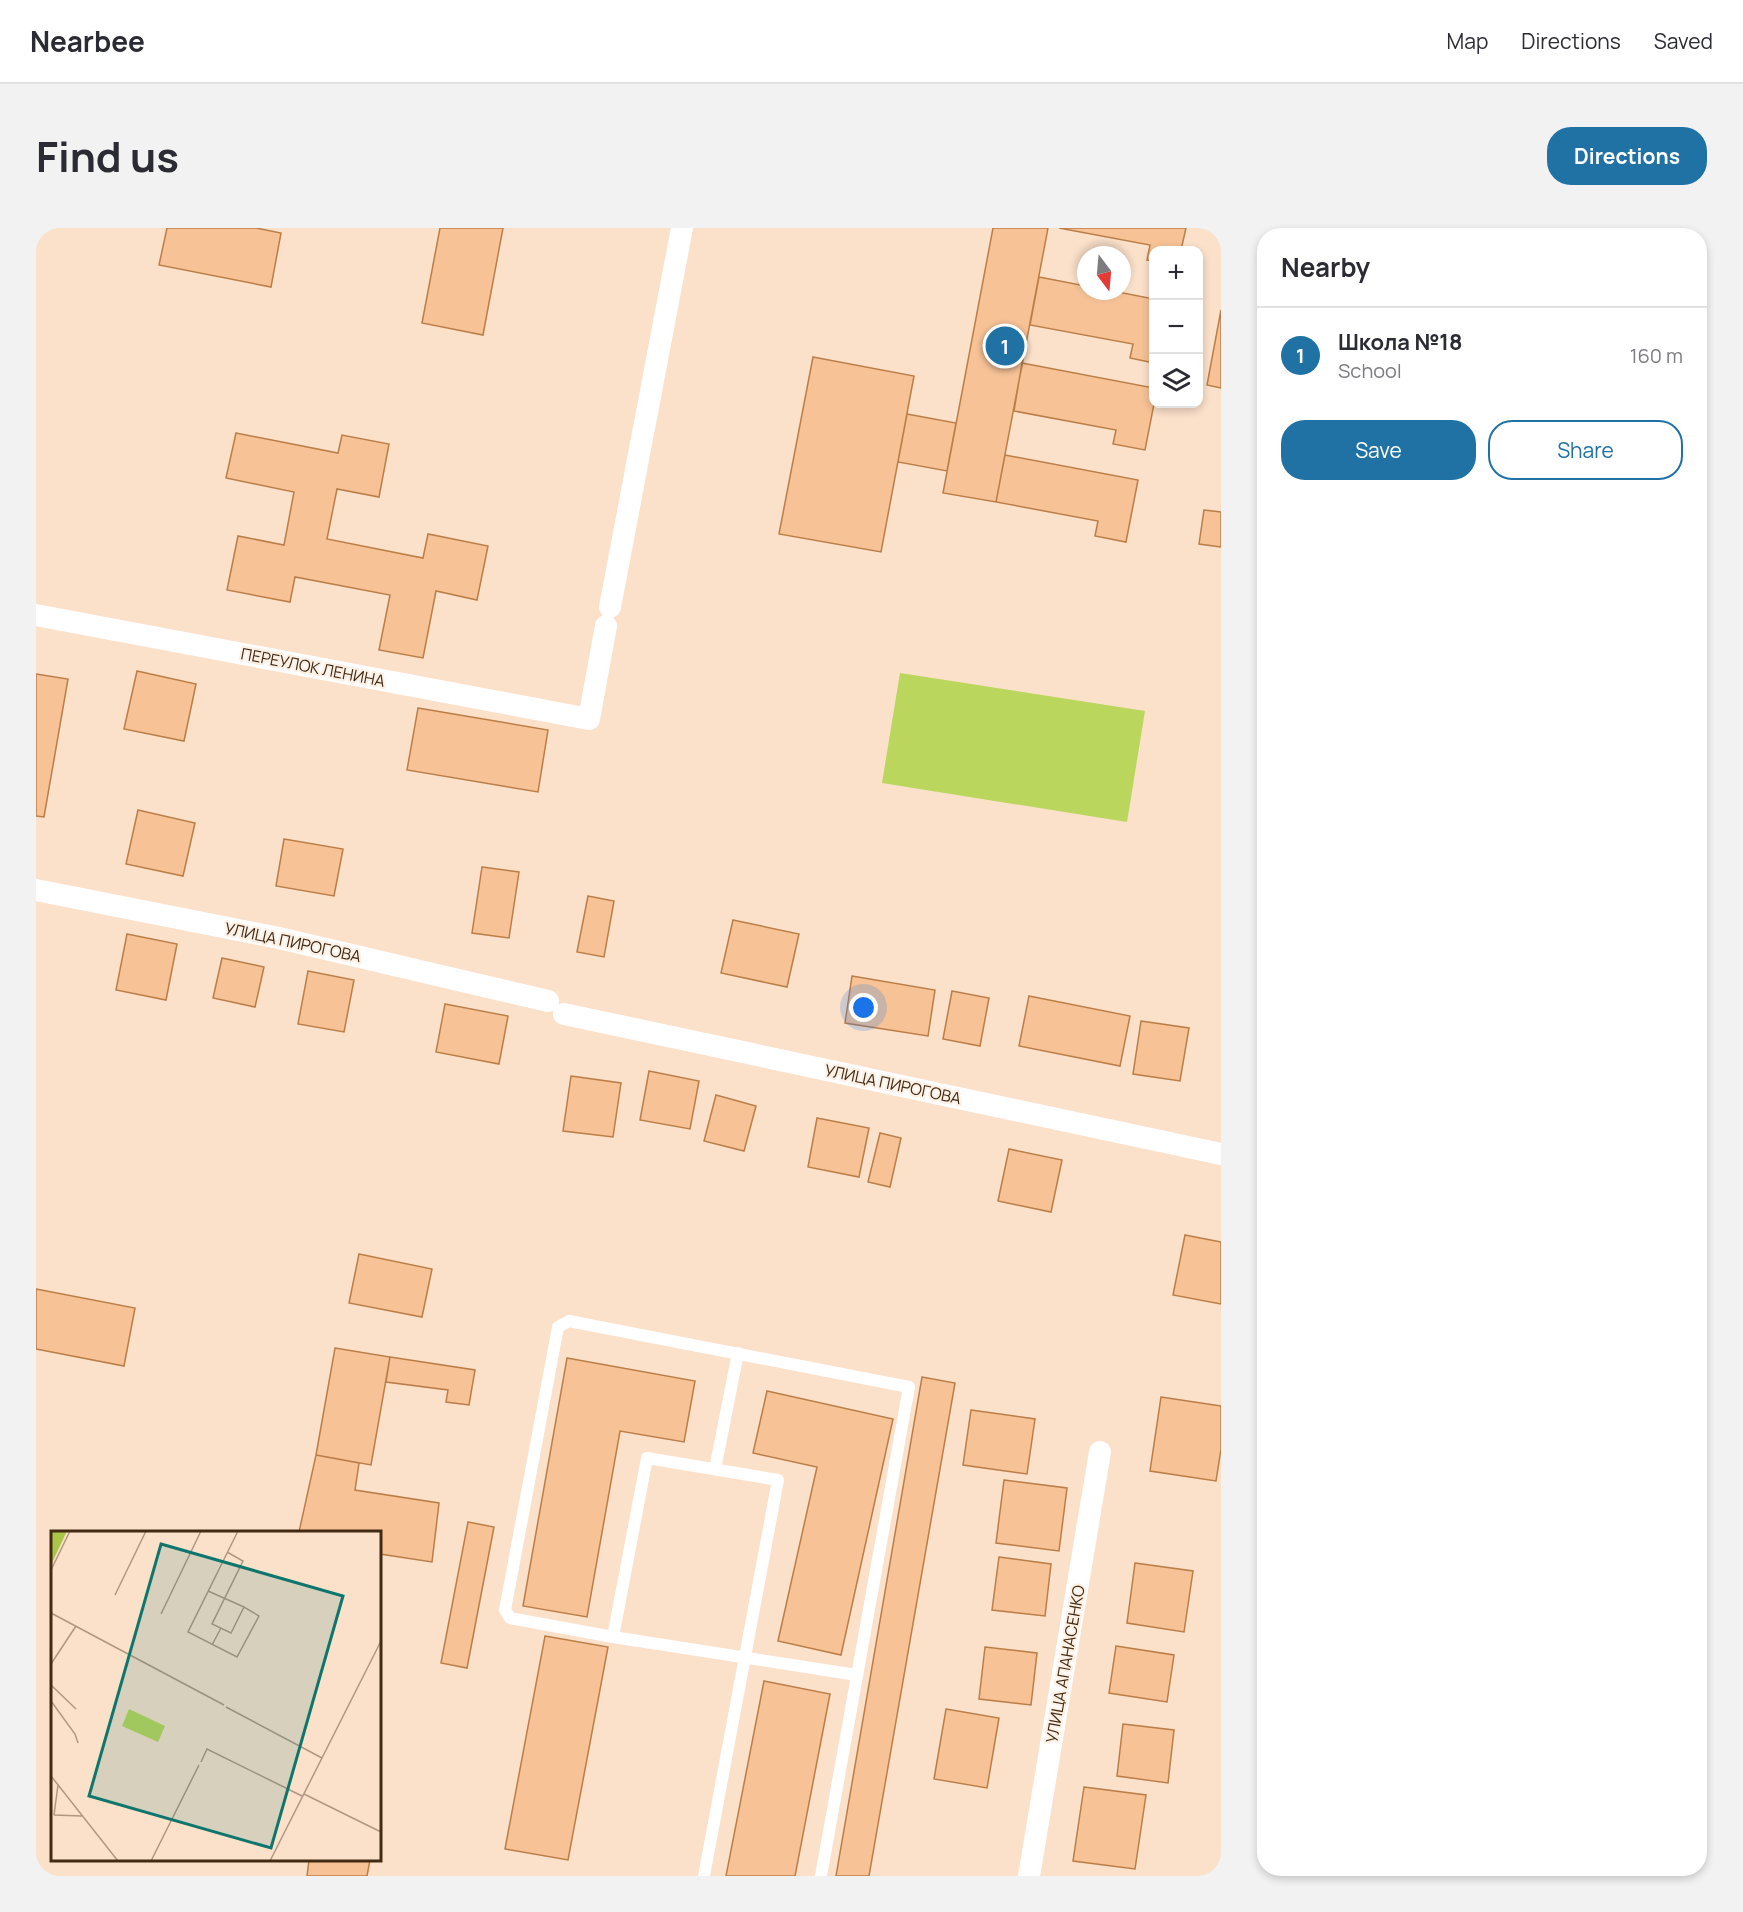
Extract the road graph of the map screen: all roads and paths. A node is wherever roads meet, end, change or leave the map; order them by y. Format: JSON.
{"nodes":[{"id":1,"x":682,"y":228,"type":"edge"},
{"id":2,"x":36,"y":615,"type":"edge"},
{"id":3,"x":36,"y":890,"type":"edge"},
{"id":4,"x":1221,"y":1154,"type":"edge"},
{"id":5,"x":738,"y":1353,"type":"junction"},
{"id":6,"x":1100,"y":1452,"type":"dead end"},
{"id":7,"x":716,"y":1469,"type":"junction"},
{"id":8,"x":613,"y":1637,"type":"junction"},
{"id":9,"x":746,"y":1658,"type":"junction"},
{"id":10,"x":857,"y":1675,"type":"junction"},
{"id":11,"x":704,"y":1876,"type":"edge"},
{"id":12,"x":821,"y":1876,"type":"edge"},
{"id":13,"x":1029,"y":1876,"type":"edge"}],
"edges":[{"from":1,"to":2,"type":"street","name":"ПЕРЕУЛОК ЛЕНИНА"},
{"from":3,"to":4,"type":"street","name":"УЛИЦА ПИРОГОВА"},
{"from":5,"to":7,"type":"lane"},
{"from":5,"to":8,"type":"lane"},
{"from":5,"to":10,"type":"lane"},
{"from":6,"to":13,"type":"street","name":"УЛИЦА АПАНАСЕНКО"},
{"from":7,"to":8,"type":"lane"},
{"from":7,"to":9,"type":"lane"},
{"from":8,"to":9,"type":"lane"},
{"from":9,"to":10,"type":"lane"},
{"from":9,"to":11,"type":"lane"},
{"from":10,"to":12,"type":"lane"}]}
